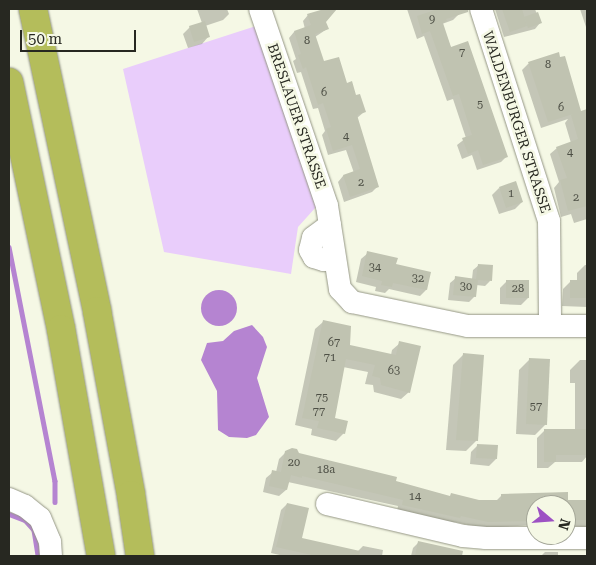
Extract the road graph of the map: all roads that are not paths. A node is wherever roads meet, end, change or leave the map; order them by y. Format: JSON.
{"nodes":[{"id":1,"x":33,"y":9,"type":"edge"},
{"id":2,"x":260,"y":9,"type":"edge"},
{"id":3,"x":481,"y":9,"type":"edge"},
{"id":4,"x":9,"y":82,"type":"edge"},
{"id":5,"x":550,"y":325,"type":"junction"},
{"id":6,"x":587,"y":326,"type":"edge"},
{"id":7,"x":9,"y":499,"type":"edge"},
{"id":8,"x":327,"y":504,"type":"dead end"},
{"id":9,"x":587,"y":538,"type":"edge"},
{"id":10,"x":460,"y":546,"type":"edge"},
{"id":11,"x":51,"y":556,"type":"edge"},
{"id":12,"x":101,"y":556,"type":"edge"},
{"id":13,"x":140,"y":556,"type":"edge"}],
"edges":[{"from":1,"to":13,"type":"highway"},
{"from":2,"to":5,"type":"street","name":"BRESLAUER STRASSE"},
{"from":3,"to":5,"type":"street","name":"WALDENBURGER STRASSE"},
{"from":4,"to":12,"type":"highway"},
{"from":5,"to":6,"type":"street"},
{"from":7,"to":11,"type":"street"},
{"from":8,"to":10,"type":"street"},
{"from":9,"to":10,"type":"street"}]}
